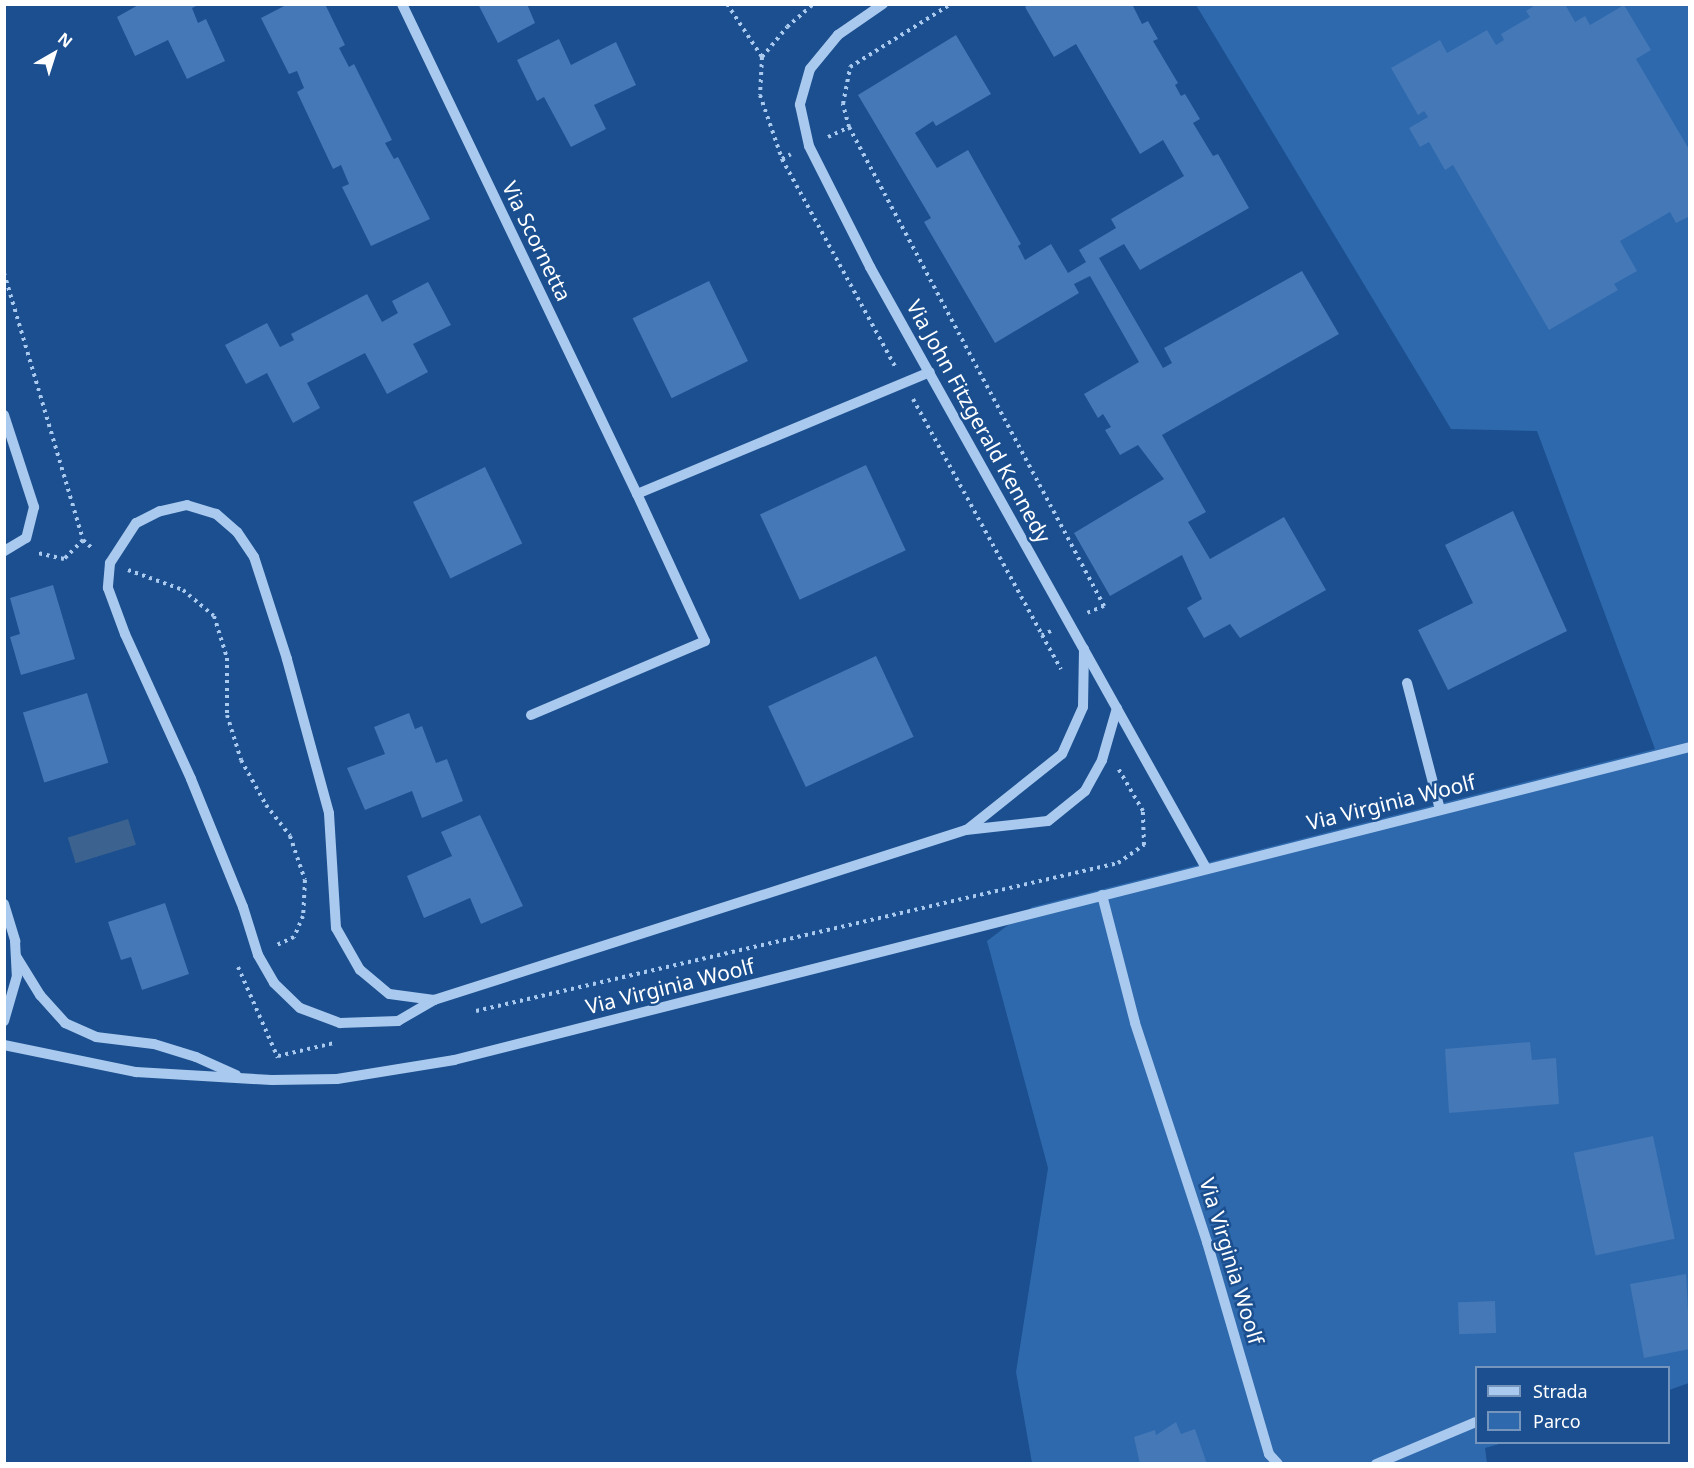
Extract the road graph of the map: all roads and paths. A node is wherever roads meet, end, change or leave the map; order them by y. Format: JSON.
{"nodes":[{"id":1,"x":402,"y":4,"type":"edge"},
{"id":2,"x":727,"y":4,"type":"edge"},
{"id":3,"x":813,"y":4,"type":"edge"},
{"id":4,"x":883,"y":4,"type":"edge"},
{"id":5,"x":951,"y":4,"type":"edge"},
{"id":6,"x":849,"y":127,"type":"dead end"},
{"id":7,"x":4,"y":273,"type":"edge"},
{"id":8,"x":930,"y":372,"type":"junction"},
{"id":9,"x":4,"y":416,"type":"edge"},
{"id":10,"x":637,"y":494,"type":"junction"},
{"id":11,"x":83,"y":540,"type":"junction"},
{"id":12,"x":9,"y":549,"type":"edge"},
{"id":13,"x":110,"y":563,"type":"junction"},
{"id":14,"x":1084,"y":649,"type":"junction"},
{"id":15,"x":1407,"y":683,"type":"dead end"},
{"id":16,"x":1118,"y":708,"type":"junction"},
{"id":17,"x":531,"y":715,"type":"dead end"},
{"id":18,"x":1689,"y":747,"type":"edge"},
{"id":19,"x":1440,"y":810,"type":"junction"},
{"id":20,"x":966,"y":830,"type":"junction"},
{"id":21,"x":1206,"y":868,"type":"junction"},
{"id":22,"x":1046,"y":880,"type":"dead end"},
{"id":23,"x":1102,"y":895,"type":"junction"},
{"id":24,"x":4,"y":904,"type":"edge"},
{"id":25,"x":258,"y":955,"type":"junction"},
{"id":26,"x":16,"y":956,"type":"junction"},
{"id":27,"x":434,"y":1000,"type":"junction"},
{"id":28,"x":464,"y":1014,"type":"dead end"},
{"id":29,"x":4,"y":1021,"type":"edge"},
{"id":30,"x":336,"y":1043,"type":"dead end"},
{"id":31,"x":4,"y":1045,"type":"edge"},
{"id":32,"x":278,"y":1056,"type":"junction"},
{"id":33,"x":242,"y":1078,"type":"junction"},
{"id":34,"x":272,"y":1080,"type":"junction"},
{"id":35,"x":1475,"y":1422,"type":"edge"},
{"id":36,"x":1278,"y":1464,"type":"edge"},
{"id":37,"x":1376,"y":1464,"type":"edge"}],
"edges":[{"from":1,"to":10,"type":"street","name":"Via Scornetta"},
{"from":2,"to":3,"type":"path"},
{"from":4,"to":8,"type":"street","name":"Via John Fitzgerald Kennedy"},
{"from":5,"to":6,"type":"path"},
{"from":7,"to":11,"type":"path"},
{"from":8,"to":10,"type":"street"},
{"from":8,"to":14,"type":"street","name":"Via John Fitzgerald Kennedy"},
{"from":9,"to":12,"type":"street"},
{"from":10,"to":17,"type":"street","name":"Via Scornetta"},
{"from":11,"to":12,"type":"path"},
{"from":11,"to":13,"type":"path"},
{"from":13,"to":25,"type":"street"},
{"from":13,"to":25,"type":"path"},
{"from":13,"to":27,"type":"street"},
{"from":14,"to":16,"type":"street","name":"Via John Fitzgerald Kennedy"},
{"from":14,"to":20,"type":"street"},
{"from":15,"to":19,"type":"street"},
{"from":16,"to":20,"type":"street"},
{"from":16,"to":21,"type":"street","name":"Via John Fitzgerald Kennedy"},
{"from":18,"to":19,"type":"street","name":"Via Virginia Woolf"},
{"from":19,"to":21,"type":"street","name":"Via Virginia Woolf"},
{"from":20,"to":27,"type":"street"},
{"from":21,"to":23,"type":"street","name":"Via Virginia Woolf"},
{"from":22,"to":28,"type":"path"},
{"from":23,"to":34,"type":"street","name":"Via Virginia Woolf"},
{"from":23,"to":36,"type":"street","name":"Via Virginia Woolf"},
{"from":24,"to":26,"type":"street"},
{"from":25,"to":27,"type":"street"},
{"from":25,"to":32,"type":"path"},
{"from":26,"to":29,"type":"street"},
{"from":26,"to":33,"type":"street","name":"Via Virginia Woolf"},
{"from":30,"to":32,"type":"path"},
{"from":31,"to":33,"type":"street","name":"Via Virginia Woolf"},
{"from":32,"to":34,"type":"path"},
{"from":33,"to":34,"type":"street","name":"Via Virginia Woolf"},
{"from":35,"to":37,"type":"street"}]}
